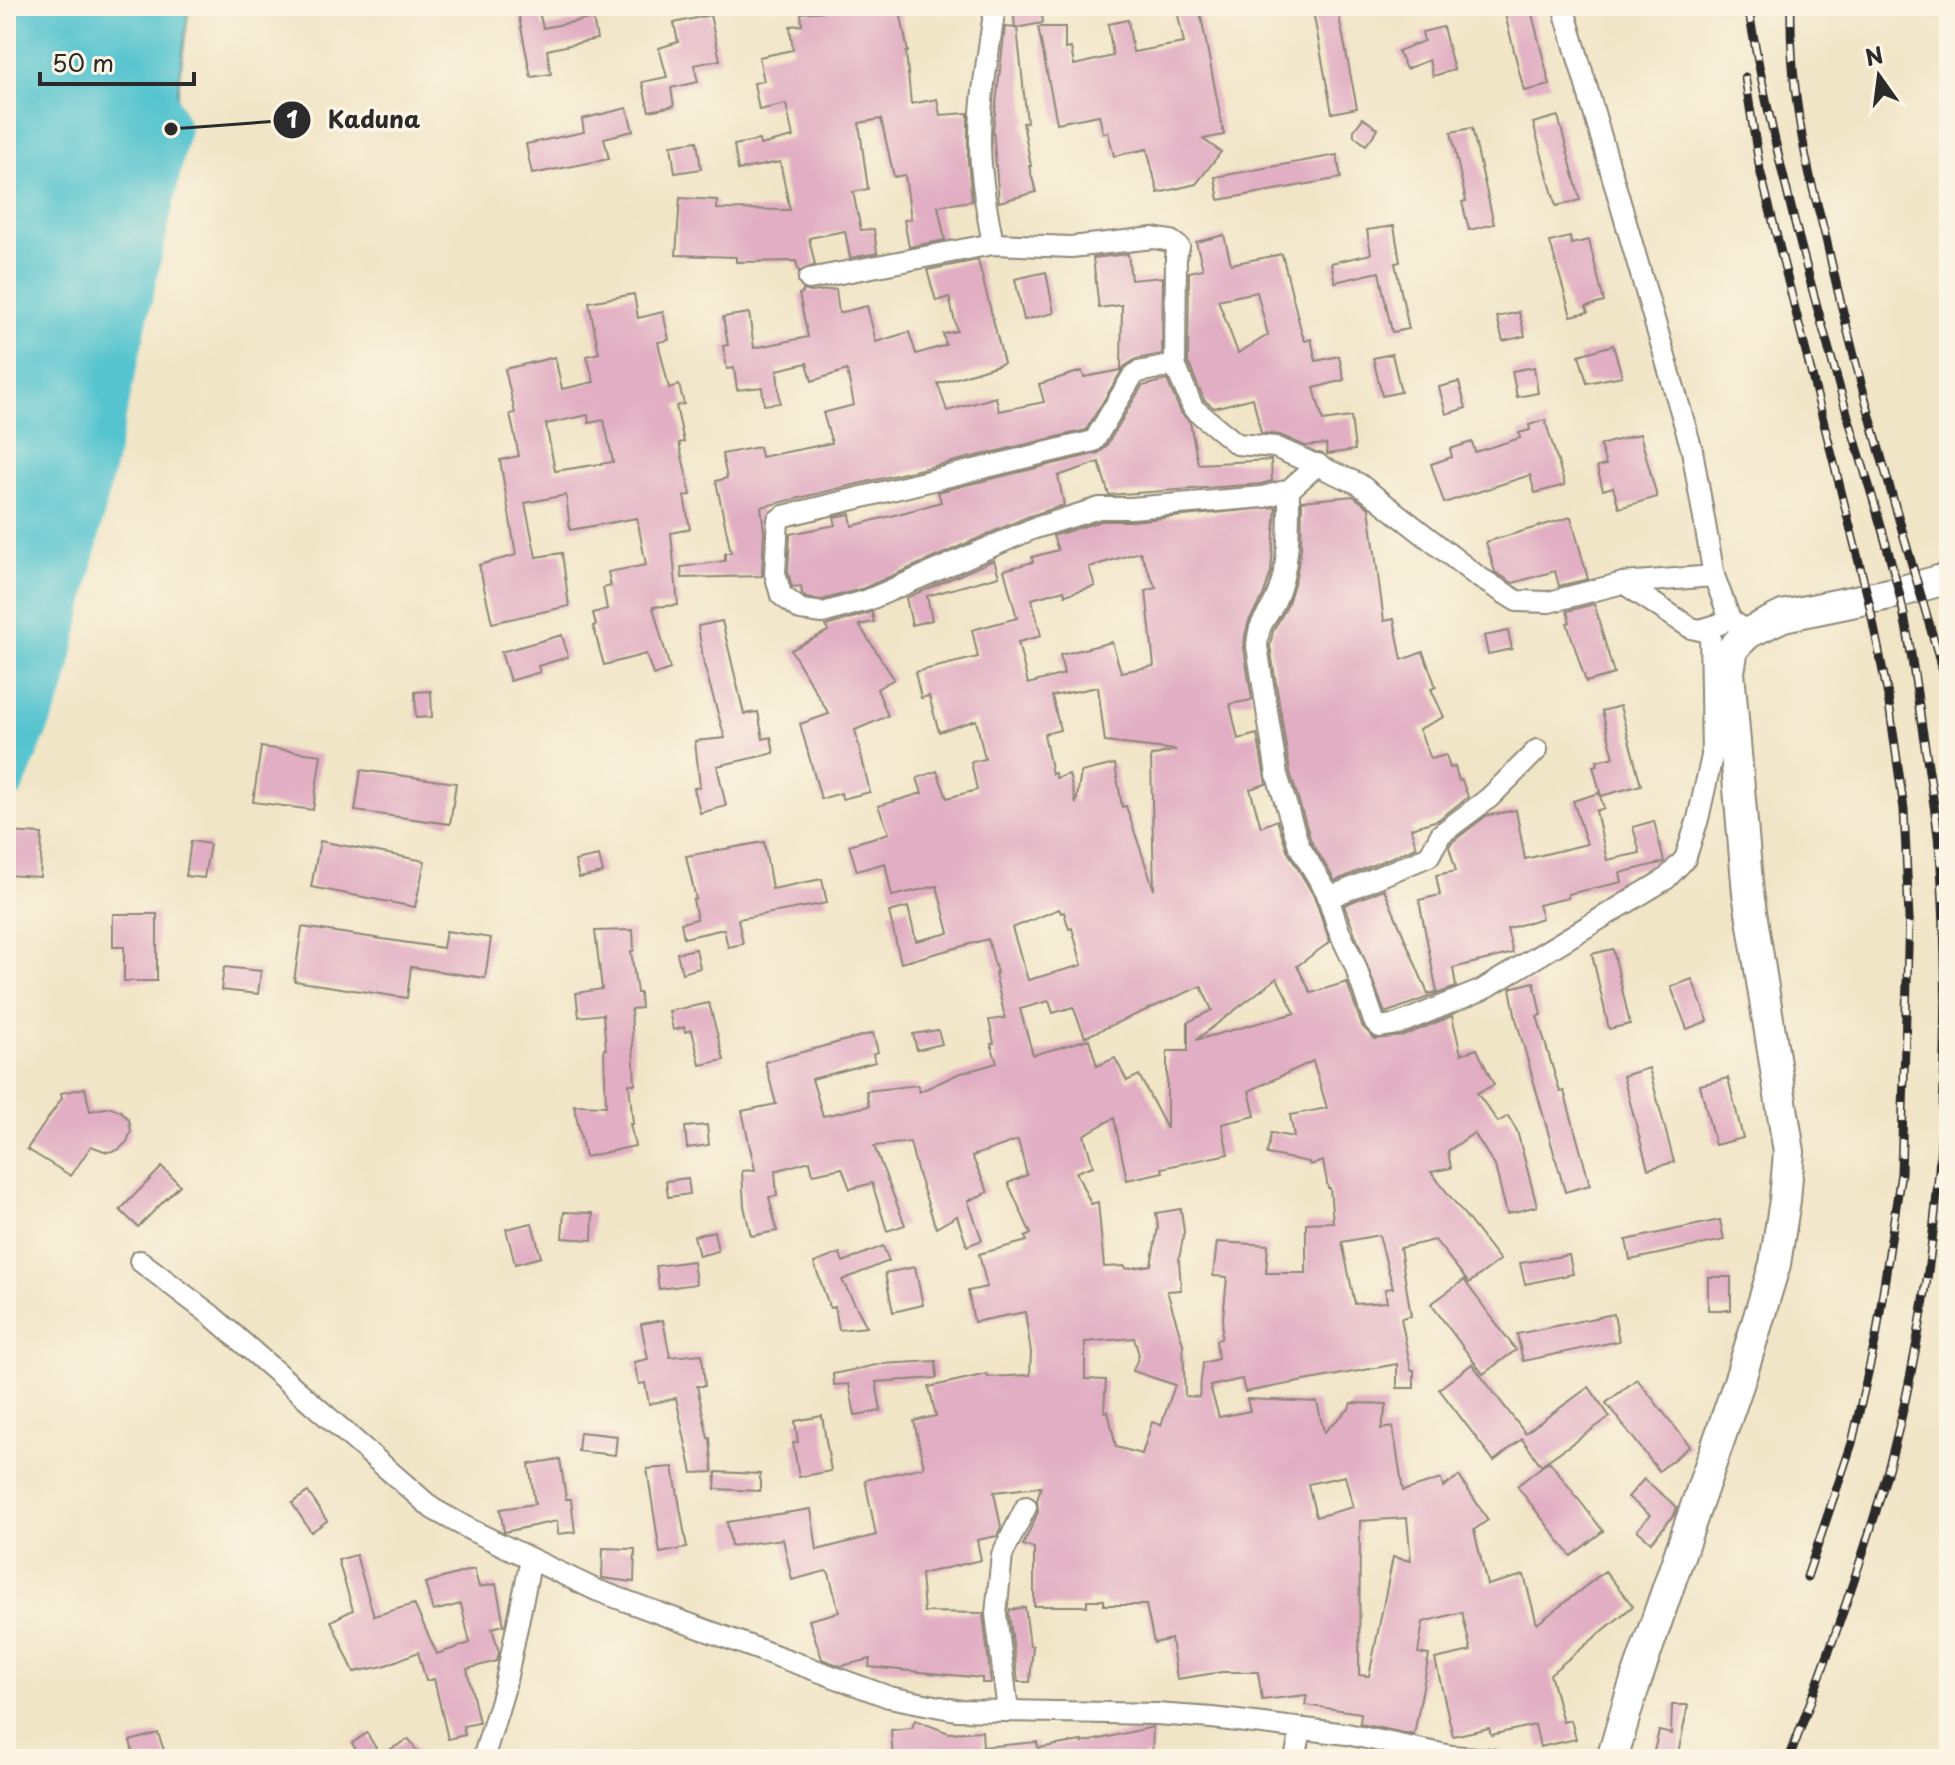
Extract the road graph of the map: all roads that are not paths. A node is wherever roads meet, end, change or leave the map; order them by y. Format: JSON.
{"nodes":[{"id":1,"x":995,"y":6,"type":"edge"},
{"id":2,"x":1563,"y":6,"type":"edge"},
{"id":3,"x":993,"y":244,"type":"junction"},
{"id":4,"x":809,"y":279,"type":"dead end"},
{"id":5,"x":1175,"y":365,"type":"junction"},
{"id":6,"x":1318,"y":464,"type":"junction"},
{"id":7,"x":1289,"y":490,"type":"junction"},
{"id":8,"x":1714,"y":576,"type":"junction"},
{"id":9,"x":1949,"y":578,"type":"edge"},
{"id":10,"x":1623,"y":583,"type":"junction"},
{"id":11,"x":1739,"y":626,"type":"junction"},
{"id":12,"x":1710,"y":628,"type":"junction"},
{"id":13,"x":1537,"y":750,"type":"dead end"},
{"id":14,"x":1326,"y":891,"type":"junction"},
{"id":15,"x":140,"y":1261,"type":"dead end"},
{"id":16,"x":1026,"y":1507,"type":"dead end"},
{"id":17,"x":531,"y":1559,"type":"junction"},
{"id":18,"x":1008,"y":1711,"type":"junction"},
{"id":19,"x":1301,"y":1730,"type":"junction"},
{"id":20,"x":483,"y":1759,"type":"edge"},
{"id":21,"x":1295,"y":1759,"type":"edge"},
{"id":22,"x":1491,"y":1759,"type":"edge"},
{"id":23,"x":1612,"y":1759,"type":"edge"}],
"edges":[{"from":1,"to":3,"type":"street"},
{"from":2,"to":8,"type":"street"},
{"from":3,"to":4,"type":"street"},
{"from":3,"to":5,"type":"street"},
{"from":5,"to":6,"type":"street"},
{"from":5,"to":7,"type":"street"},
{"from":6,"to":7,"type":"street"},
{"from":6,"to":10,"type":"street"},
{"from":7,"to":14,"type":"street"},
{"from":8,"to":10,"type":"street"},
{"from":8,"to":11,"type":"street"},
{"from":9,"to":11,"type":"street"},
{"from":10,"to":12,"type":"street"},
{"from":11,"to":12,"type":"street"},
{"from":11,"to":23,"type":"street"},
{"from":12,"to":14,"type":"street"},
{"from":13,"to":14,"type":"street"},
{"from":15,"to":17,"type":"street"},
{"from":16,"to":18,"type":"street"},
{"from":17,"to":18,"type":"street"},
{"from":17,"to":20,"type":"street"},
{"from":18,"to":19,"type":"street"},
{"from":19,"to":21,"type":"street"},
{"from":19,"to":22,"type":"street"}]}
